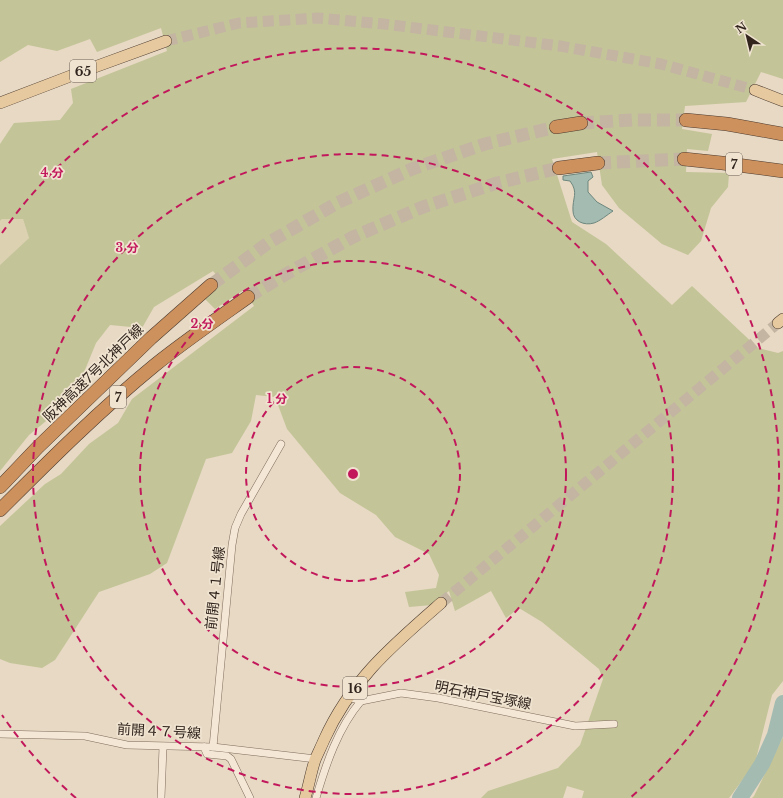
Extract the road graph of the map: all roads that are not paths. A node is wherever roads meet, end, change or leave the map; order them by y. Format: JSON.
{"nodes":[{"id":1,"x":166,"y":41,"type":"tunnel mouth"},
{"id":2,"x":755,"y":90,"type":"tunnel mouth"},
{"id":3,"x":783,"y":101,"type":"edge"},
{"id":4,"x":0,"y":103,"type":"edge"},
{"id":5,"x":686,"y":120,"type":"tunnel mouth"},
{"id":6,"x":581,"y":123,"type":"tunnel mouth"},
{"id":7,"x":556,"y":127,"type":"tunnel mouth"},
{"id":8,"x":783,"y":134,"type":"edge"},
{"id":9,"x":684,"y":160,"type":"tunnel mouth"},
{"id":10,"x":598,"y":163,"type":"tunnel mouth"},
{"id":11,"x":559,"y":168,"type":"tunnel mouth"},
{"id":12,"x":783,"y":171,"type":"edge"},
{"id":13,"x":211,"y":285,"type":"tunnel mouth"},
{"id":14,"x":248,"y":297,"type":"tunnel mouth"},
{"id":15,"x":281,"y":444,"type":"dead end"},
{"id":16,"x":0,"y":487,"type":"edge"},
{"id":17,"x":0,"y":510,"type":"edge"},
{"id":18,"x":441,"y":602,"type":"tunnel mouth"},
{"id":19,"x":348,"y":697,"type":"junction"},
{"id":20,"x":361,"y":701,"type":"junction"},
{"id":21,"x":614,"y":724,"type":"dead end"},
{"id":22,"x":0,"y":734,"type":"edge"},
{"id":23,"x":163,"y":746,"type":"junction"},
{"id":24,"x":204,"y":747,"type":"junction"},
{"id":25,"x":213,"y":747,"type":"junction"},
{"id":26,"x":316,"y":759,"type":"junction"},
{"id":27,"x":161,"y":798,"type":"edge"},
{"id":28,"x":250,"y":798,"type":"edge"},
{"id":29,"x":305,"y":798,"type":"edge"},
{"id":30,"x":316,"y":798,"type":"edge"}],
"edges":[{"from":1,"to":4,"type":"main road","number":"65"},
{"from":2,"to":3,"type":"main road"},
{"from":5,"to":8,"type":"highway"},
{"from":6,"to":7,"type":"highway"},
{"from":9,"to":12,"type":"highway","number":"7"},
{"from":10,"to":11,"type":"highway"},
{"from":13,"to":16,"type":"highway","name":"阪神高速7号北神戸線","number":"7"},
{"from":14,"to":17,"type":"highway","number":"7"},
{"from":15,"to":25,"type":"street","name":"前開４１号線"},
{"from":18,"to":19,"type":"main road","number":"16"},
{"from":19,"to":20,"type":"street","name":"明石神戸宝塚線"},
{"from":19,"to":26,"type":"main road","number":"16"},
{"from":20,"to":21,"type":"street","name":"明石神戸宝塚線"},
{"from":20,"to":30,"type":"street"},
{"from":22,"to":23,"type":"street","name":"前開４７号線"},
{"from":23,"to":24,"type":"street","name":"前開４７号線"},
{"from":23,"to":27,"type":"street"},
{"from":24,"to":25,"type":"street","name":"前開４７号線"},
{"from":24,"to":28,"type":"street"},
{"from":25,"to":26,"type":"street","name":"前開４７号線"},
{"from":26,"to":29,"type":"main road","number":"16"}]}
